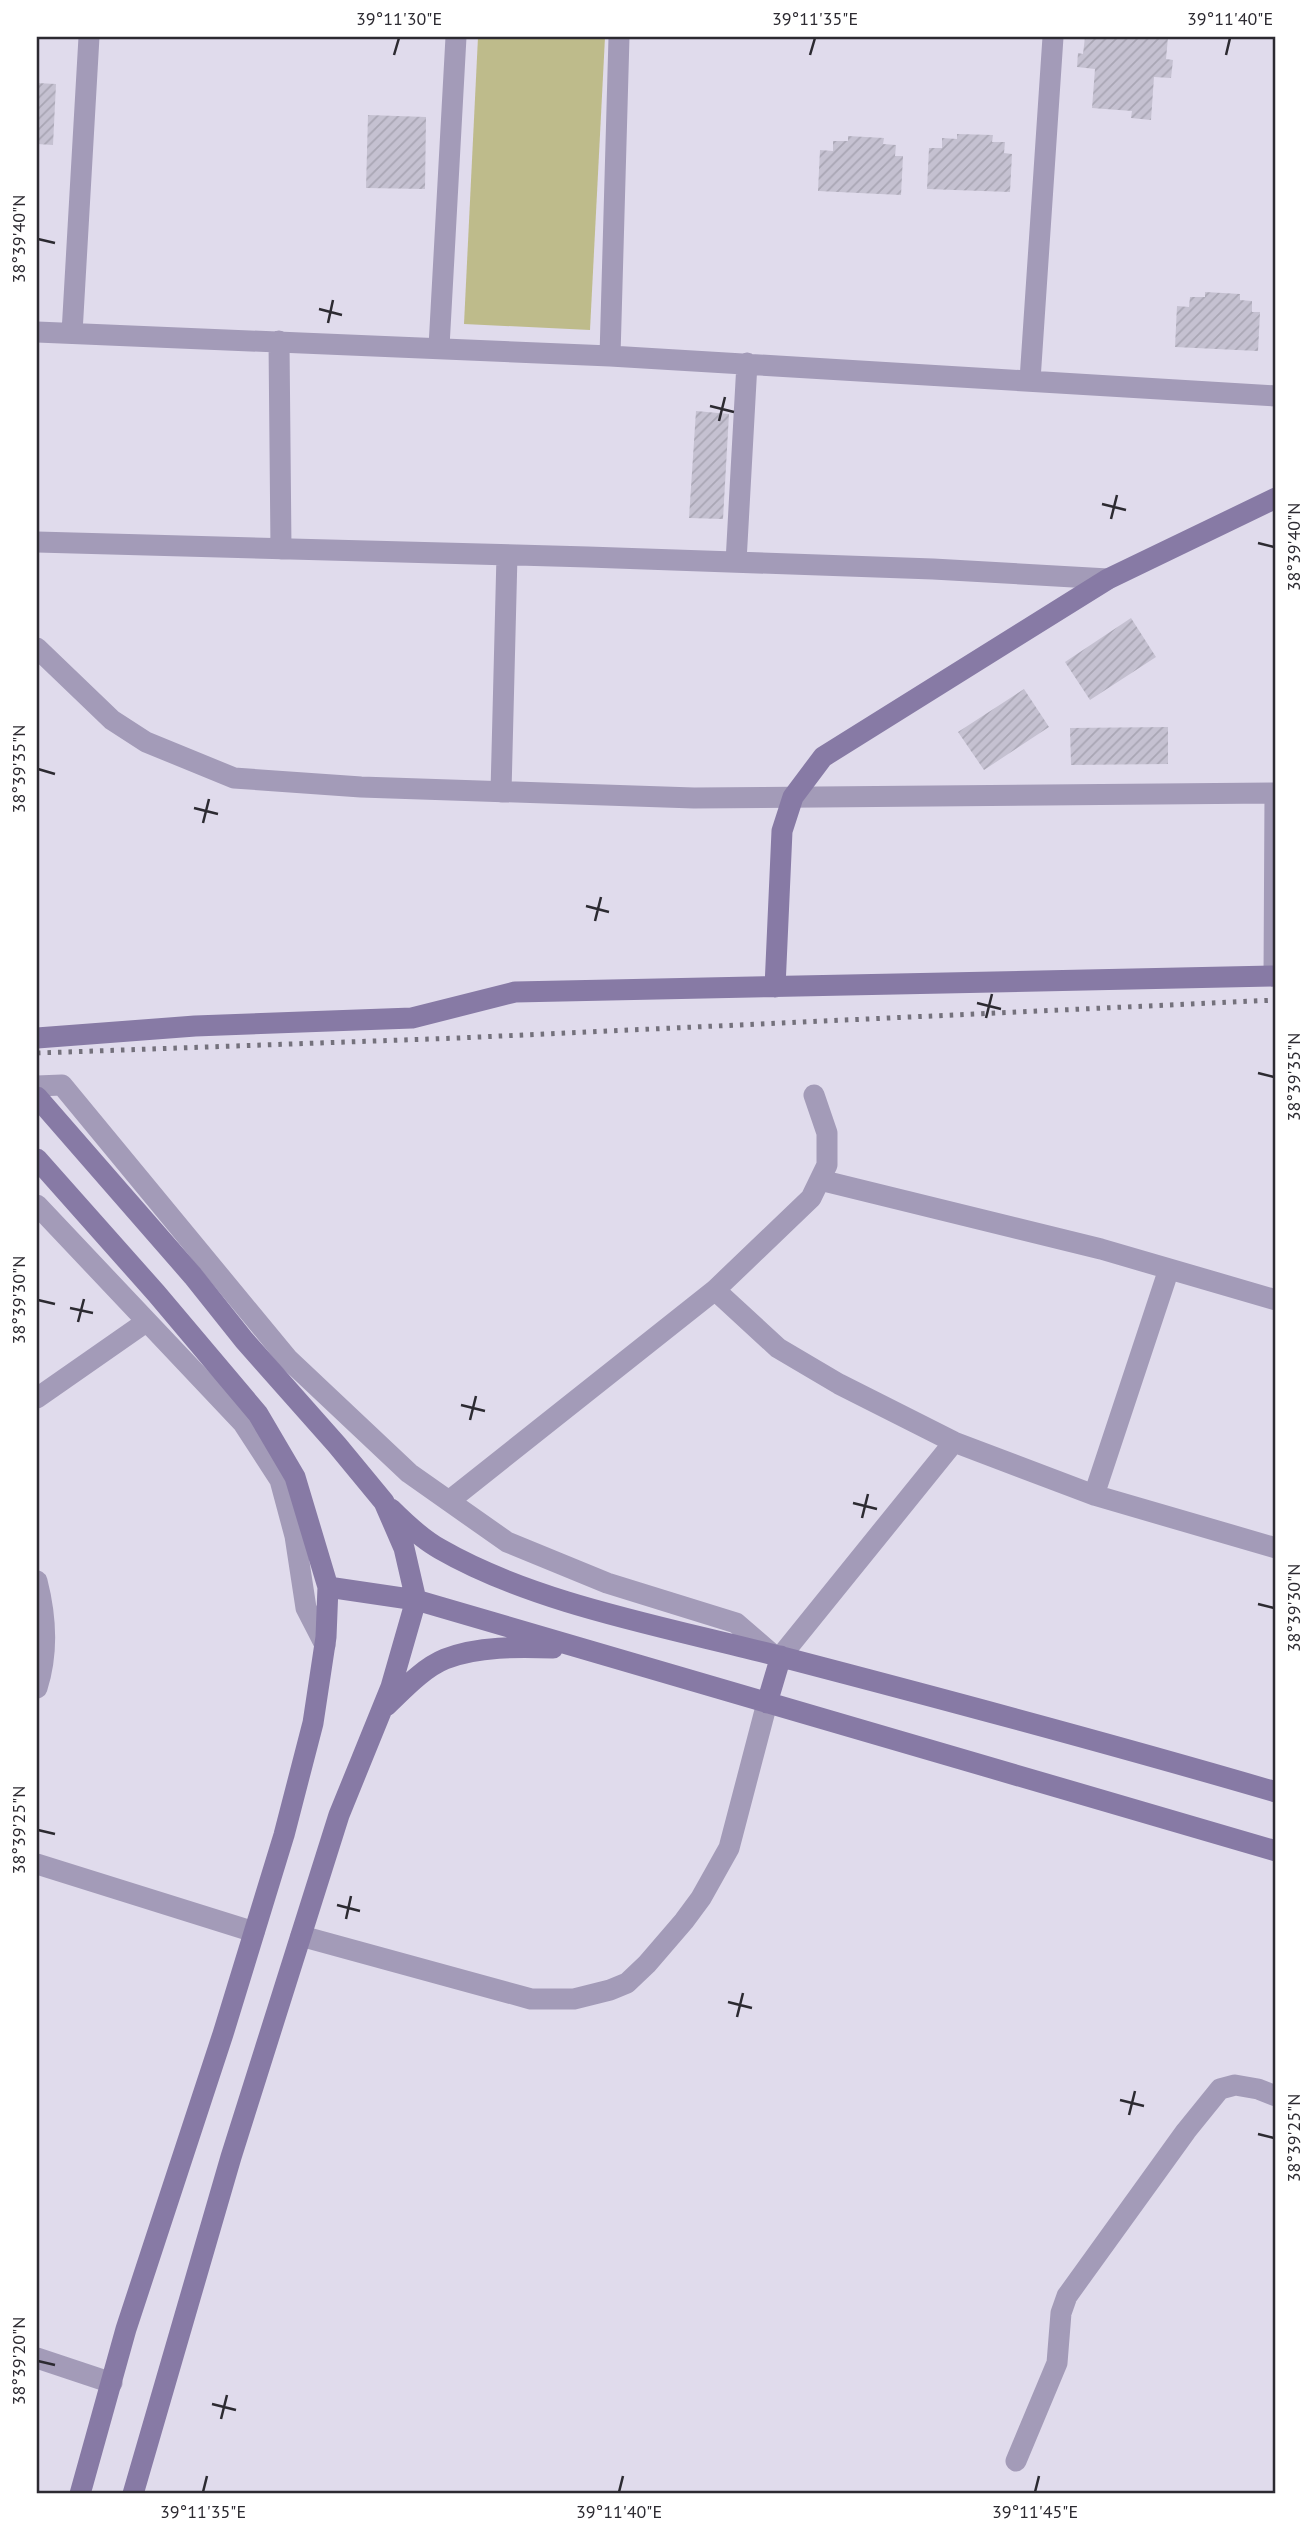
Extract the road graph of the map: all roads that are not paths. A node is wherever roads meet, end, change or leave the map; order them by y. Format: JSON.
{"nodes":[{"id":1,"x":89,"y":37,"type":"edge"},
{"id":2,"x":456,"y":37,"type":"edge"},
{"id":3,"x":619,"y":37,"type":"edge"},
{"id":4,"x":1053,"y":37,"type":"edge"},
{"id":5,"x":37,"y":332,"type":"edge"},
{"id":6,"x":72,"y":333,"type":"junction"},
{"id":7,"x":279,"y":341,"type":"junction"},
{"id":8,"x":439,"y":347,"type":"junction"},
{"id":9,"x":610,"y":356,"type":"junction"},
{"id":10,"x":747,"y":363,"type":"junction"},
{"id":11,"x":1030,"y":380,"type":"junction"},
{"id":12,"x":1276,"y":396,"type":"edge"},
{"id":13,"x":1276,"y":498,"type":"edge"},
{"id":14,"x":37,"y":542,"type":"edge"},
{"id":15,"x":281,"y":549,"type":"junction"},
{"id":16,"x":507,"y":555,"type":"junction"},
{"id":17,"x":736,"y":562,"type":"junction"},
{"id":18,"x":1108,"y":579,"type":"junction"},
{"id":19,"x":41,"y":659,"type":"edge"},
{"id":20,"x":501,"y":792,"type":"junction"},
{"id":21,"x":1275,"y":793,"type":"edge"},
{"id":22,"x":793,"y":797,"type":"junction"},
{"id":23,"x":1275,"y":976,"type":"edge"},
{"id":24,"x":775,"y":987,"type":"junction"},
{"id":25,"x":37,"y":1038,"type":"edge"},
{"id":26,"x":37,"y":1086,"type":"edge"},
{"id":27,"x":814,"y":1095,"type":"dead end"},
{"id":28,"x":37,"y":1097,"type":"edge"},
{"id":29,"x":37,"y":1159,"type":"edge"},
{"id":30,"x":820,"y":1180,"type":"junction"},
{"id":31,"x":37,"y":1205,"type":"edge"},
{"id":32,"x":1169,"y":1269,"type":"junction"},
{"id":33,"x":715,"y":1290,"type":"junction"},
{"id":34,"x":1276,"y":1300,"type":"edge"},
{"id":35,"x":146,"y":1322,"type":"junction"},
{"id":36,"x":37,"y":1398,"type":"edge"},
{"id":37,"x":954,"y":1442,"type":"junction"},
{"id":38,"x":1094,"y":1495,"type":"junction"},
{"id":39,"x":449,"y":1501,"type":"junction"},
{"id":40,"x":384,"y":1502,"type":"junction"},
{"id":41,"x":1276,"y":1548,"type":"edge"},
{"id":42,"x":37,"y":1581,"type":"edge"},
{"id":43,"x":328,"y":1587,"type":"junction"},
{"id":44,"x":416,"y":1600,"type":"junction"},
{"id":45,"x":325,"y":1645,"type":"junction"},
{"id":46,"x":588,"y":1650,"type":"junction"},
{"id":47,"x":777,"y":1656,"type":"junction"},
{"id":48,"x":37,"y":1688,"type":"edge"},
{"id":49,"x":767,"y":1703,"type":"junction"},
{"id":50,"x":382,"y":1710,"type":"junction"},
{"id":51,"x":1276,"y":1792,"type":"edge"},
{"id":52,"x":1276,"y":1851,"type":"edge"},
{"id":53,"x":37,"y":1864,"type":"edge"},
{"id":54,"x":254,"y":1932,"type":"junction"},
{"id":55,"x":301,"y":1936,"type":"junction"},
{"id":56,"x":1276,"y":2096,"type":"edge"},
{"id":57,"x":37,"y":2358,"type":"edge"},
{"id":58,"x":112,"y":2383,"type":"junction"},
{"id":59,"x":1016,"y":2461,"type":"dead end"},
{"id":60,"x":80,"y":2494,"type":"edge"},
{"id":61,"x":133,"y":2494,"type":"edge"}],
"edges":[{"from":1,"to":6,"type":"street"},
{"from":2,"to":8,"type":"street"},
{"from":3,"to":9,"type":"street"},
{"from":4,"to":11,"type":"street"},
{"from":5,"to":6,"type":"street"},
{"from":6,"to":7,"type":"street"},
{"from":7,"to":8,"type":"street"},
{"from":7,"to":15,"type":"street"},
{"from":8,"to":9,"type":"street"},
{"from":9,"to":10,"type":"street"},
{"from":10,"to":11,"type":"street"},
{"from":10,"to":17,"type":"street"},
{"from":11,"to":12,"type":"street"},
{"from":13,"to":18,"type":"main road"},
{"from":14,"to":15,"type":"street"},
{"from":15,"to":16,"type":"street"},
{"from":16,"to":17,"type":"street"},
{"from":16,"to":20,"type":"street"},
{"from":17,"to":18,"type":"street"},
{"from":18,"to":22,"type":"main road"},
{"from":19,"to":20,"type":"street"},
{"from":20,"to":22,"type":"street"},
{"from":21,"to":22,"type":"street"},
{"from":21,"to":23,"type":"street"},
{"from":22,"to":24,"type":"main road"},
{"from":23,"to":24,"type":"main road"},
{"from":24,"to":25,"type":"main road"},
{"from":26,"to":39,"type":"street"},
{"from":27,"to":30,"type":"street"},
{"from":28,"to":40,"type":"main road"},
{"from":29,"to":43,"type":"main road"},
{"from":30,"to":32,"type":"street"},
{"from":30,"to":33,"type":"street"},
{"from":31,"to":35,"type":"street"},
{"from":32,"to":34,"type":"street"},
{"from":32,"to":38,"type":"street"},
{"from":33,"to":37,"type":"street"},
{"from":33,"to":39,"type":"street"},
{"from":35,"to":36,"type":"street"},
{"from":35,"to":45,"type":"street"},
{"from":37,"to":38,"type":"street"},
{"from":37,"to":47,"type":"street"},
{"from":38,"to":41,"type":"street"},
{"from":39,"to":47,"type":"street"},
{"from":40,"to":44,"type":"main road"},
{"from":40,"to":47,"type":"main road"},
{"from":42,"to":48,"type":"street"},
{"from":43,"to":44,"type":"main road"},
{"from":43,"to":45,"type":"main road"},
{"from":44,"to":46,"type":"main road"},
{"from":44,"to":50,"type":"main road"},
{"from":45,"to":54,"type":"main road"},
{"from":46,"to":49,"type":"main road"},
{"from":46,"to":50,"type":"main road"},
{"from":47,"to":49,"type":"main road"},
{"from":47,"to":51,"type":"main road"},
{"from":49,"to":52,"type":"main road"},
{"from":49,"to":55,"type":"street"},
{"from":50,"to":55,"type":"main road"},
{"from":53,"to":54,"type":"street"},
{"from":54,"to":58,"type":"main road"},
{"from":55,"to":61,"type":"main road"},
{"from":56,"to":59,"type":"street"},
{"from":57,"to":58,"type":"street"},
{"from":58,"to":60,"type":"main road"}]}
